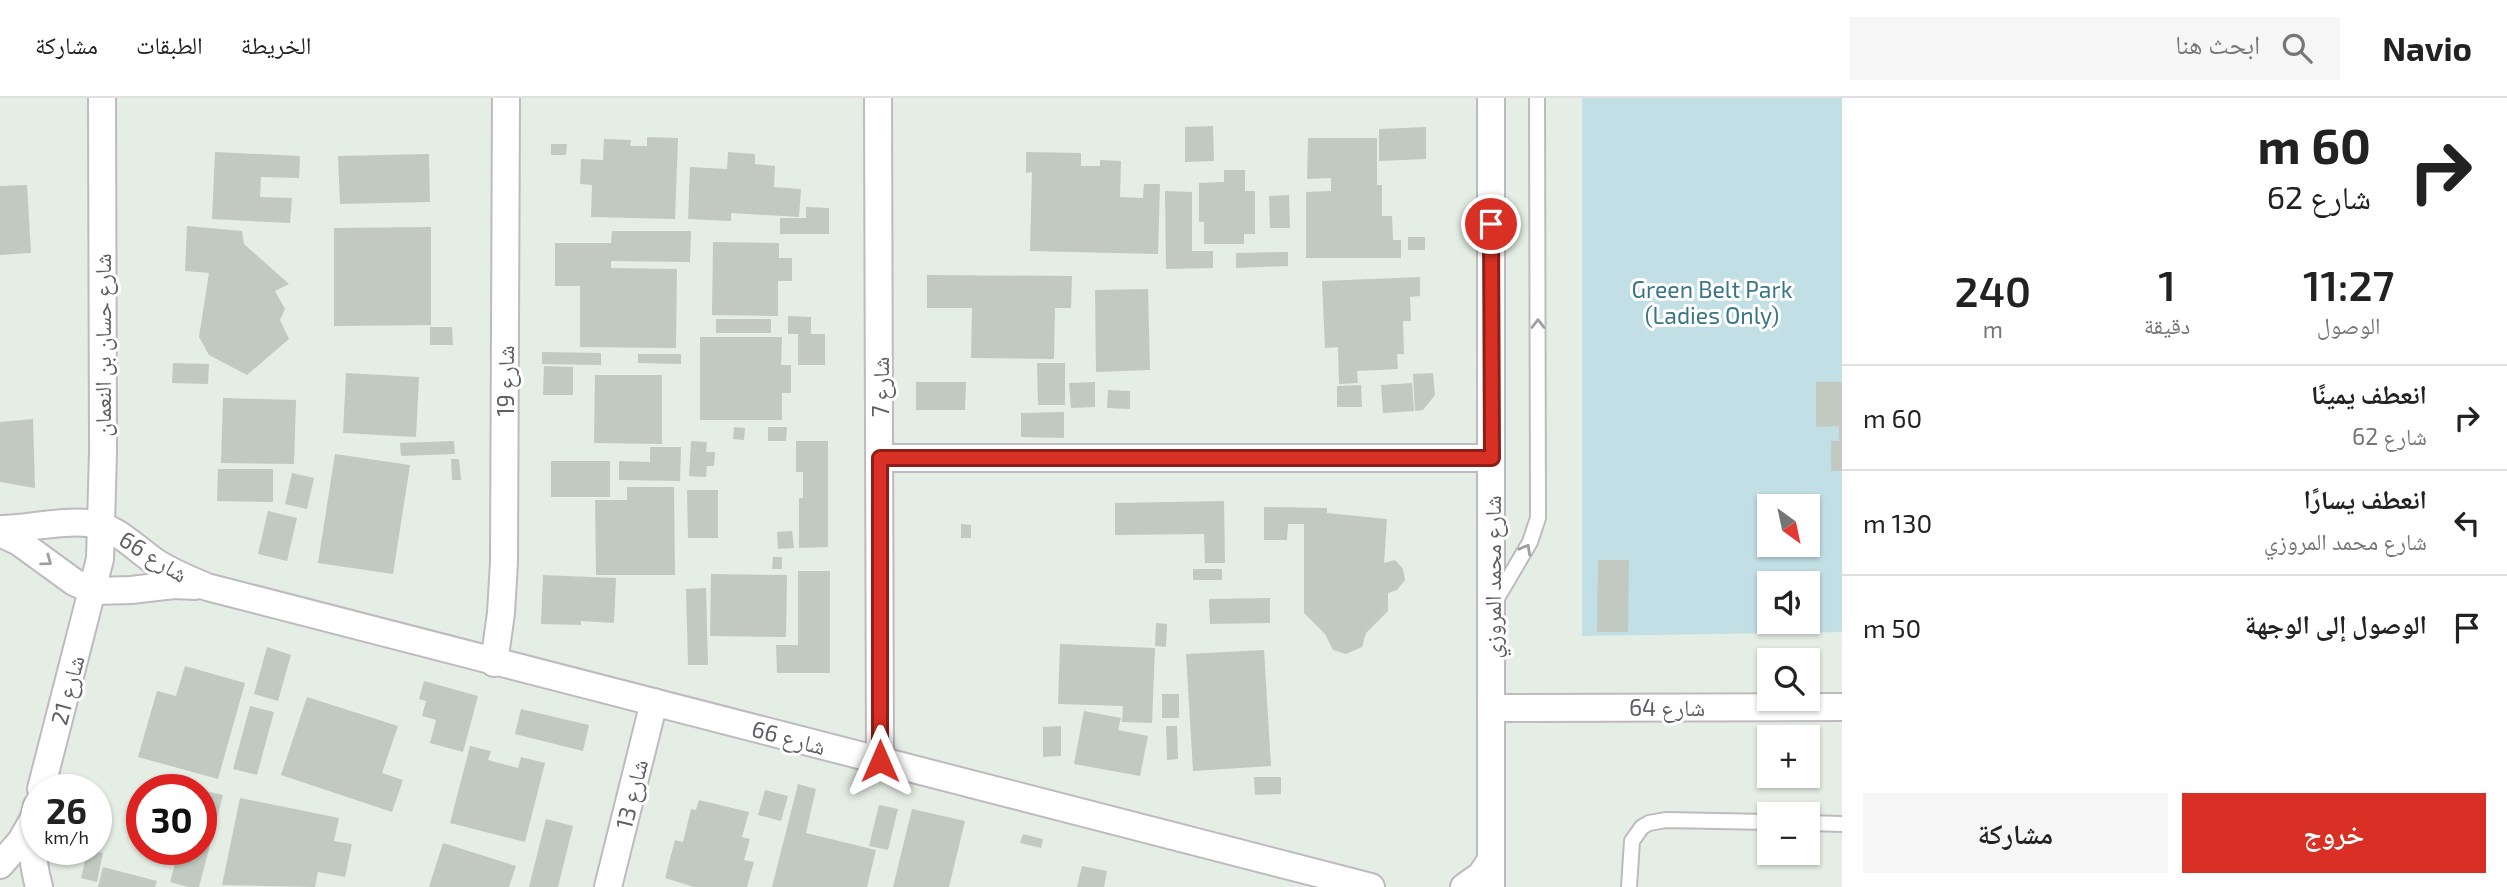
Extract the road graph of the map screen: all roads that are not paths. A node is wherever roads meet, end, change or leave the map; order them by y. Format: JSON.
{"nodes":[{"id":1,"x":102,"y":98,"type":"edge"},
{"id":2,"x":506,"y":98,"type":"edge"},
{"id":3,"x":878,"y":98,"type":"edge"},
{"id":4,"x":1491,"y":98,"type":"edge"},
{"id":5,"x":1538,"y":98,"type":"edge"},
{"id":6,"x":880,"y":458,"type":"junction"},
{"id":7,"x":1492,"y":458,"type":"junction"},
{"id":8,"x":102,"y":526,"type":"junction"},
{"id":9,"x":0,"y":531,"type":"edge"},
{"id":10,"x":207,"y":587,"type":"junction"},
{"id":11,"x":93,"y":591,"type":"junction"},
{"id":12,"x":1492,"y":608,"type":"junction"},
{"id":13,"x":494,"y":663,"type":"junction"},
{"id":14,"x":654,"y":702,"type":"junction"},
{"id":15,"x":1842,"y":707,"type":"edge"},
{"id":16,"x":1492,"y":708,"type":"junction"},
{"id":17,"x":880,"y":761,"type":"junction"},
{"id":18,"x":45,"y":774,"type":"edge"},
{"id":19,"x":1757,"y":822,"type":"edge"},
{"id":20,"x":1820,"y":823,"type":"edge"},
{"id":21,"x":1842,"y":824,"type":"edge"},
{"id":22,"x":21,"y":841,"type":"edge"},
{"id":23,"x":1491,"y":860,"type":"junction"},
{"id":24,"x":0,"y":865,"type":"edge"},
{"id":25,"x":34,"y":865,"type":"edge"},
{"id":26,"x":39,"y":887,"type":"edge"},
{"id":27,"x":608,"y":887,"type":"edge"},
{"id":28,"x":1371,"y":887,"type":"edge"},
{"id":29,"x":1464,"y":887,"type":"edge"},
{"id":30,"x":1491,"y":887,"type":"edge"},
{"id":31,"x":1629,"y":887,"type":"edge"}],
"edges":[{"from":1,"to":8,"type":"street","name":"شارع حسان بن النعمان"},
{"from":2,"to":13,"type":"street","name":"شارع 19"},
{"from":3,"to":6,"type":"street","name":"شارع 7"},
{"from":4,"to":7,"type":"street","name":"شارع محمد المروزي"},
{"from":12,"to":5,"type":"lane","one_way":true},
{"from":6,"to":7,"type":"street"},
{"from":6,"to":17,"type":"street","name":"شارع 7"},
{"from":7,"to":12,"type":"street","name":"شارع محمد المروزي"},
{"from":8,"to":9,"type":"street"},
{"from":8,"to":10,"type":"street","name":"شارع 66"},
{"from":8,"to":11,"type":"street","name":"شارع حسان بن النعمان"},
{"from":9,"to":11,"type":"street","one_way":true},
{"from":10,"to":11,"type":"street","name":"شارع 66"},
{"from":10,"to":13,"type":"street","name":"شارع 66"},
{"from":11,"to":18,"type":"street","name":"شارع 21"},
{"from":12,"to":16,"type":"street","name":"شارع محمد المروزي"},
{"from":13,"to":14,"type":"street","name":"شارع 66"},
{"from":14,"to":17,"type":"street","name":"شارع 66"},
{"from":14,"to":27,"type":"street","name":"شارع 13"},
{"from":15,"to":16,"type":"street","name":"شارع 64"},
{"from":16,"to":23,"type":"street","name":"شارع محمد المروزي"},
{"from":17,"to":28,"type":"street","name":"شارع 66"},
{"from":19,"to":31,"type":"lane"},
{"from":20,"to":21,"type":"lane"},
{"from":22,"to":24,"type":"street"},
{"from":23,"to":29,"type":"street"},
{"from":23,"to":30,"type":"street","name":"شارع محمد المروزي"},
{"from":25,"to":26,"type":"street"}]}
